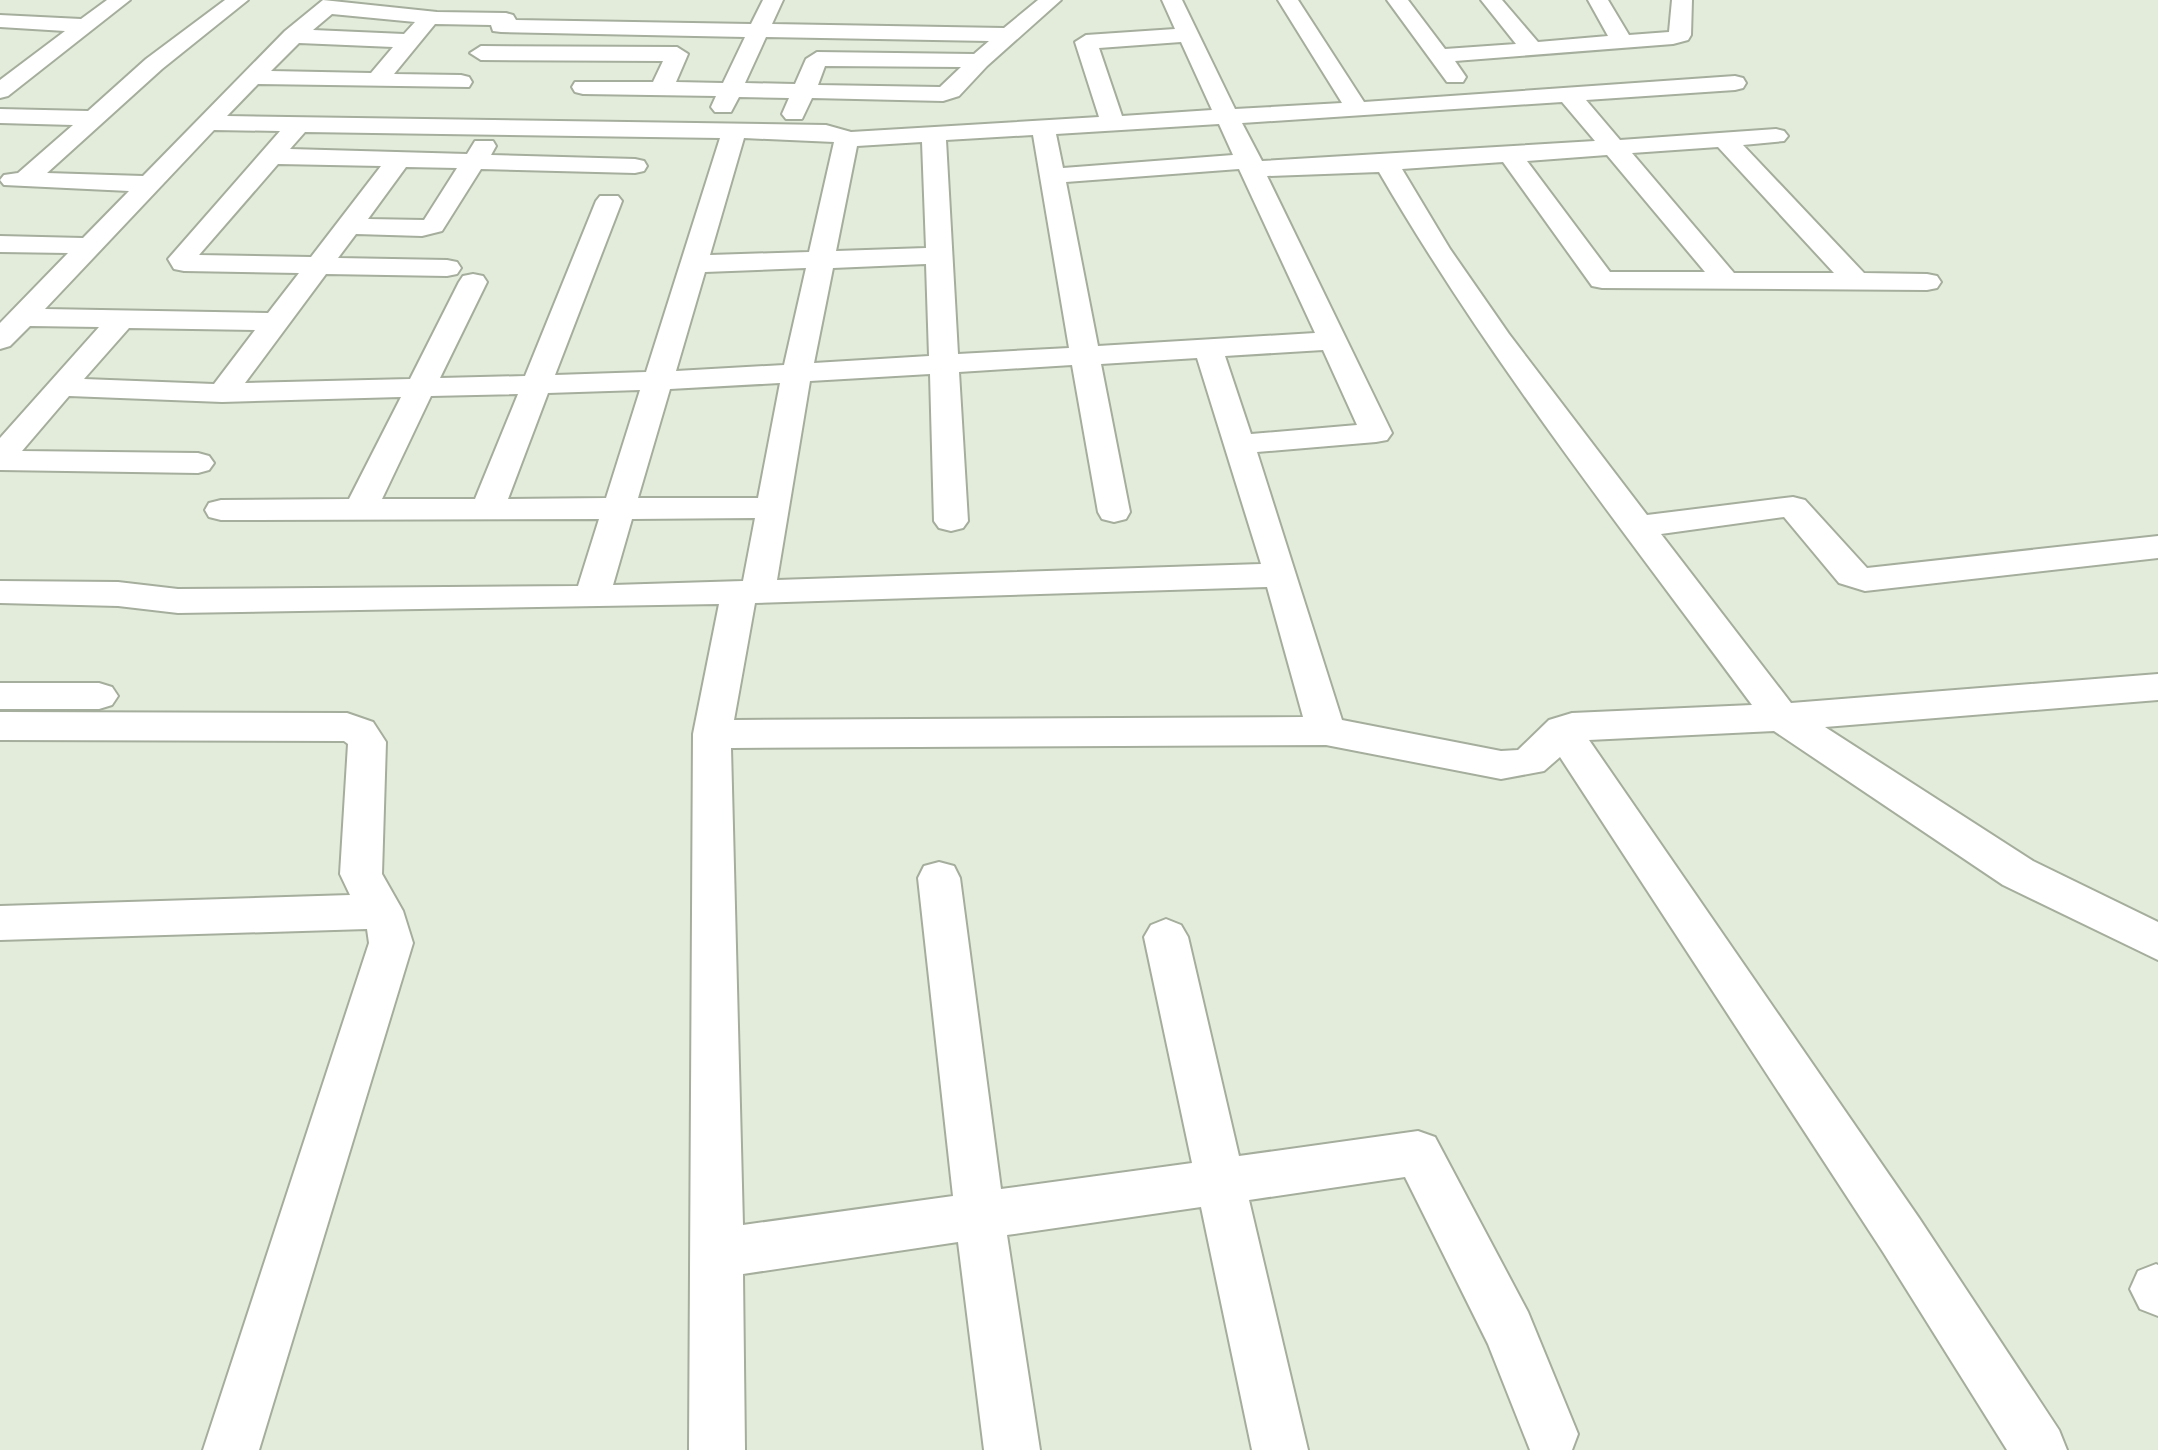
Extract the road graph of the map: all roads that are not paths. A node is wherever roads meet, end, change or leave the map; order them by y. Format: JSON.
{"nodes":[{"id":1,"x":13,"y":0,"type":"edge"},
{"id":2,"x":120,"y":0,"type":"edge"},
{"id":3,"x":238,"y":0,"type":"edge"},
{"id":4,"x":520,"y":0,"type":"edge"},
{"id":5,"x":1172,"y":0,"type":"edge"},
{"id":6,"x":1288,"y":0,"type":"edge"},
{"id":7,"x":1397,"y":0,"type":"edge"},
{"id":8,"x":1491,"y":0,"type":"edge"},
{"id":9,"x":1598,"y":0,"type":"edge"},
{"id":10,"x":1682,"y":0,"type":"edge"},
{"id":11,"x":575,"y":1,"type":"edge"},
{"id":12,"x":708,"y":2,"type":"dead end"},
{"id":13,"x":767,"y":2,"type":"edge"},
{"id":14,"x":331,"y":3,"type":"edge"},
{"id":15,"x":1044,"y":4,"type":"edge"},
{"id":16,"x":396,"y":6,"type":"edge"},
{"id":17,"x":837,"y":7,"type":"dead end"},
{"id":18,"x":0,"y":8,"type":"edge"},
{"id":19,"x":1006,"y":8,"type":"dead end"},
{"id":20,"x":433,"y":17,"type":"junction"},
{"id":21,"x":0,"y":21,"type":"edge"},
{"id":22,"x":503,"y":22,"type":"junction"},
{"id":23,"x":84,"y":26,"type":"junction"},
{"id":24,"x":559,"y":27,"type":"junction"},
{"id":25,"x":618,"y":27,"type":"junction"},
{"id":26,"x":695,"y":29,"type":"junction"},
{"id":27,"x":759,"y":30,"type":"junction"},
{"id":28,"x":827,"y":31,"type":"junction"},
{"id":29,"x":1009,"y":35,"type":"junction"},
{"id":30,"x":1188,"y":35,"type":"junction"},
{"id":31,"x":293,"y":36,"type":"junction"},
{"id":32,"x":410,"y":41,"type":"junction"},
{"id":33,"x":1623,"y":43,"type":"junction"},
{"id":34,"x":1591,"y":45,"type":"junction"},
{"id":35,"x":1532,"y":49,"type":"junction"},
{"id":36,"x":481,"y":53,"type":"junction"},
{"id":37,"x":603,"y":54,"type":"junction"},
{"id":38,"x":1440,"y":56,"type":"junction"},
{"id":39,"x":979,"y":61,"type":"junction"},
{"id":40,"x":252,"y":77,"type":"junction"},
{"id":41,"x":377,"y":80,"type":"junction"},
{"id":42,"x":461,"y":82,"type":"junction"},
{"id":43,"x":1735,"y":83,"type":"dead end"},
{"id":44,"x":583,"y":87,"type":"junction"},
{"id":45,"x":662,"y":87,"type":"junction"},
{"id":46,"x":732,"y":88,"type":"junction"},
{"id":47,"x":1632,"y":90,"type":"junction"},
{"id":48,"x":0,"y":91,"type":"edge"},
{"id":49,"x":802,"y":92,"type":"junction"},
{"id":50,"x":1569,"y":95,"type":"junction"},
{"id":51,"x":1474,"y":101,"type":"junction"},
{"id":52,"x":1357,"y":109,"type":"junction"},
{"id":53,"x":1228,"y":115,"type":"junction"},
{"id":54,"x":0,"y":116,"type":"edge"},
{"id":55,"x":94,"y":118,"type":"junction"},
{"id":56,"x":209,"y":123,"type":"junction"},
{"id":57,"x":1113,"y":123,"type":"junction"},
{"id":58,"x":299,"y":124,"type":"junction"},
{"id":59,"x":429,"y":127,"type":"junction"},
{"id":60,"x":1043,"y":127,"type":"junction"},
{"id":61,"x":496,"y":128,"type":"junction"},
{"id":62,"x":559,"y":129,"type":"junction"},
{"id":63,"x":787,"y":132,"type":"junction"},
{"id":64,"x":934,"y":134,"type":"junction"},
{"id":65,"x":1776,"y":136,"type":"dead end"},
{"id":66,"x":844,"y":137,"type":"junction"},
{"id":67,"x":1725,"y":140,"type":"junction"},
{"id":68,"x":725,"y":142,"type":"junction"},
{"id":69,"x":1683,"y":143,"type":"junction"},
{"id":70,"x":1613,"y":148,"type":"junction"},
{"id":71,"x":1509,"y":154,"type":"junction"},
{"id":72,"x":271,"y":156,"type":"junction"},
{"id":73,"x":399,"y":160,"type":"junction"},
{"id":74,"x":473,"y":162,"type":"junction"},
{"id":75,"x":1374,"y":164,"type":"junction"},
{"id":76,"x":1252,"y":165,"type":"junction"},
{"id":77,"x":635,"y":166,"type":"dead end"},
{"id":78,"x":1051,"y":176,"type":"junction"},
{"id":79,"x":12,"y":180,"type":"edge"},
{"id":80,"x":150,"y":184,"type":"junction"},
{"id":81,"x":609,"y":201,"type":"dead end"},
{"id":82,"x":350,"y":226,"type":"junction"},
{"id":83,"x":0,"y":244,"type":"edge"},
{"id":84,"x":91,"y":246,"type":"junction"},
{"id":85,"x":939,"y":256,"type":"junction"},
{"id":86,"x":821,"y":259,"type":"junction"},
{"id":87,"x":693,"y":264,"type":"junction"},
{"id":88,"x":316,"y":267,"type":"junction"},
{"id":89,"x":1725,"y":279,"type":"junction"},
{"id":90,"x":1857,"y":282,"type":"junction"},
{"id":91,"x":1927,"y":282,"type":"dead end"},
{"id":92,"x":22,"y":317,"type":"junction"},
{"id":93,"x":121,"y":319,"type":"junction"},
{"id":94,"x":275,"y":322,"type":"junction"},
{"id":95,"x":0,"y":340,"type":"edge"},
{"id":96,"x":1334,"y":341,"type":"junction"},
{"id":97,"x":1208,"y":348,"type":"junction"},
{"id":98,"x":1084,"y":355,"type":"junction"},
{"id":99,"x":943,"y":364,"type":"junction"},
{"id":100,"x":797,"y":372,"type":"junction"},
{"id":101,"x":657,"y":381,"type":"junction"},
{"id":102,"x":535,"y":385,"type":"junction"},
{"id":103,"x":61,"y":387,"type":"junction"},
{"id":104,"x":420,"y":389,"type":"junction"},
{"id":105,"x":222,"y":393,"type":"junction"},
{"id":106,"x":1238,"y":444,"type":"junction"},
{"id":107,"x":0,"y":458,"type":"edge"},
{"id":108,"x":198,"y":463,"type":"dead end"},
{"id":109,"x":773,"y":508,"type":"junction"},
{"id":110,"x":221,"y":510,"type":"dead end"},
{"id":111,"x":360,"y":510,"type":"junction"},
{"id":112,"x":487,"y":510,"type":"junction"},
{"id":113,"x":618,"y":510,"type":"junction"},
{"id":114,"x":1114,"y":512,"type":"dead end"},
{"id":115,"x":951,"y":521,"type":"dead end"},
{"id":116,"x":1636,"y":527,"type":"junction"},
{"id":117,"x":2158,"y":547,"type":"edge"},
{"id":118,"x":1281,"y":575,"type":"junction"},
{"id":119,"x":0,"y":592,"type":"edge"},
{"id":120,"x":748,"y":592,"type":"junction"},
{"id":121,"x":592,"y":597,"type":"junction"},
{"id":122,"x":2158,"y":687,"type":"edge"},
{"id":123,"x":0,"y":696,"type":"edge"},
{"id":124,"x":99,"y":696,"type":"dead end"},
{"id":125,"x":1781,"y":717,"type":"junction"},
{"id":126,"x":0,"y":726,"type":"edge"},
{"id":127,"x":1562,"y":730,"type":"junction"},
{"id":128,"x":1326,"y":731,"type":"junction"},
{"id":129,"x":712,"y":734,"type":"junction"},
{"id":130,"x":939,"y":878,"type":"dead end"},
{"id":131,"x":382,"y":911,"type":"junction"},
{"id":132,"x":0,"y":923,"type":"edge"},
{"id":133,"x":1166,"y":937,"type":"dead end"},
{"id":134,"x":2158,"y":942,"type":"edge"},
{"id":135,"x":1221,"y":1183,"type":"junction"},
{"id":136,"x":980,"y":1218,"type":"junction"},
{"id":137,"x":718,"y":1253,"type":"junction"},
{"id":138,"x":1551,"y":1434,"type":"dead end"},
{"id":139,"x":231,"y":1450,"type":"edge"},
{"id":140,"x":717,"y":1450,"type":"edge"},
{"id":141,"x":1012,"y":1450,"type":"edge"},
{"id":142,"x":1280,"y":1450,"type":"edge"},
{"id":143,"x":2039,"y":1450,"type":"edge"}],
"edges":[{"from":1,"to":18,"type":"street"},
{"from":2,"to":23,"type":"street"},
{"from":3,"to":55,"type":"street"},
{"from":4,"to":22,"type":"street"},
{"from":5,"to":30,"type":"street"},
{"from":6,"to":52,"type":"street"},
{"from":7,"to":38,"type":"street"},
{"from":8,"to":35,"type":"street"},
{"from":9,"to":33,"type":"street"},
{"from":10,"to":33,"type":"street"},
{"from":11,"to":24,"type":"street"},
{"from":12,"to":26,"type":"street"},
{"from":13,"to":27,"type":"street"},
{"from":14,"to":16,"type":"street"},
{"from":14,"to":31,"type":"street"},
{"from":15,"to":19,"type":"street"},
{"from":15,"to":29,"type":"street"},
{"from":16,"to":20,"type":"street"},
{"from":17,"to":28,"type":"street"},
{"from":20,"to":22,"type":"street"},
{"from":20,"to":32,"type":"street"},
{"from":21,"to":23,"type":"street"},
{"from":22,"to":24,"type":"street"},
{"from":22,"to":36,"type":"street"},
{"from":23,"to":48,"type":"street"},
{"from":24,"to":25,"type":"street"},
{"from":25,"to":26,"type":"street"},
{"from":25,"to":37,"type":"street"},
{"from":26,"to":27,"type":"street"},
{"from":27,"to":28,"type":"street"},
{"from":27,"to":46,"type":"street"},
{"from":28,"to":29,"type":"street"},
{"from":29,"to":39,"type":"street"},
{"from":30,"to":53,"type":"street"},
{"from":30,"to":57,"type":"street"},
{"from":31,"to":32,"type":"street"},
{"from":31,"to":40,"type":"street"},
{"from":32,"to":41,"type":"street"},
{"from":33,"to":34,"type":"street"},
{"from":34,"to":35,"type":"street"},
{"from":34,"to":47,"type":"street"},
{"from":35,"to":38,"type":"street"},
{"from":36,"to":37,"type":"street"},
{"from":36,"to":42,"type":"street"},
{"from":37,"to":44,"type":"street"},
{"from":37,"to":45,"type":"street"},
{"from":38,"to":51,"type":"street"},
{"from":39,"to":49,"type":"street"},
{"from":39,"to":49,"type":"street"},
{"from":40,"to":41,"type":"street"},
{"from":40,"to":56,"type":"street"},
{"from":41,"to":42,"type":"street"},
{"from":42,"to":59,"type":"street"},
{"from":43,"to":47,"type":"street"},
{"from":44,"to":45,"type":"street"},
{"from":44,"to":62,"type":"street"},
{"from":45,"to":46,"type":"street"},
{"from":46,"to":49,"type":"street"},
{"from":46,"to":68,"type":"street"},
{"from":47,"to":50,"type":"street"},
{"from":47,"to":69,"type":"street"},
{"from":49,"to":63,"type":"street"},
{"from":50,"to":51,"type":"street"},
{"from":50,"to":70,"type":"street"},
{"from":51,"to":52,"type":"street"},
{"from":52,"to":53,"type":"street"},
{"from":53,"to":57,"type":"street"},
{"from":53,"to":76,"type":"street"},
{"from":54,"to":55,"type":"street"},
{"from":55,"to":79,"type":"street"},
{"from":56,"to":58,"type":"street"},
{"from":56,"to":80,"type":"street"},
{"from":57,"to":60,"type":"street"},
{"from":58,"to":59,"type":"street"},
{"from":58,"to":72,"type":"street"},
{"from":59,"to":61,"type":"street"},
{"from":60,"to":64,"type":"street"},
{"from":60,"to":78,"type":"street"},
{"from":61,"to":62,"type":"street"},
{"from":61,"to":74,"type":"street"},
{"from":62,"to":68,"type":"street"},
{"from":63,"to":66,"type":"street"},
{"from":63,"to":68,"type":"street"},
{"from":64,"to":66,"type":"street"},
{"from":64,"to":85,"type":"street"},
{"from":65,"to":67,"type":"street"},
{"from":66,"to":86,"type":"street"},
{"from":67,"to":69,"type":"street"},
{"from":67,"to":90,"type":"street"},
{"from":68,"to":87,"type":"street"},
{"from":69,"to":70,"type":"street"},
{"from":70,"to":71,"type":"street"},
{"from":70,"to":89,"type":"street"},
{"from":71,"to":75,"type":"street"},
{"from":71,"to":89,"type":"street"},
{"from":72,"to":73,"type":"street"},
{"from":72,"to":88,"type":"street"},
{"from":73,"to":74,"type":"street"},
{"from":73,"to":82,"type":"street"},
{"from":74,"to":77,"type":"street"},
{"from":74,"to":82,"type":"street"},
{"from":75,"to":76,"type":"street"},
{"from":75,"to":116,"type":"street"},
{"from":76,"to":78,"type":"street"},
{"from":76,"to":96,"type":"street"},
{"from":78,"to":98,"type":"street"},
{"from":79,"to":80,"type":"street"},
{"from":80,"to":84,"type":"street"},
{"from":81,"to":102,"type":"street"},
{"from":82,"to":88,"type":"street"},
{"from":83,"to":84,"type":"street"},
{"from":84,"to":92,"type":"street"},
{"from":85,"to":86,"type":"street"},
{"from":85,"to":99,"type":"street"},
{"from":86,"to":87,"type":"street"},
{"from":86,"to":100,"type":"street"},
{"from":87,"to":101,"type":"street"},
{"from":88,"to":94,"type":"street"},
{"from":88,"to":104,"type":"street"},
{"from":89,"to":90,"type":"street"},
{"from":90,"to":91,"type":"street"},
{"from":92,"to":93,"type":"street"},
{"from":92,"to":95,"type":"street"},
{"from":93,"to":94,"type":"street"},
{"from":93,"to":103,"type":"street"},
{"from":94,"to":105,"type":"street"},
{"from":96,"to":97,"type":"street"},
{"from":96,"to":106,"type":"street"},
{"from":97,"to":98,"type":"street"},
{"from":97,"to":106,"type":"street"},
{"from":98,"to":99,"type":"street"},
{"from":98,"to":114,"type":"street"},
{"from":99,"to":100,"type":"street"},
{"from":99,"to":115,"type":"street"},
{"from":100,"to":101,"type":"street"},
{"from":100,"to":109,"type":"street"},
{"from":101,"to":102,"type":"street"},
{"from":101,"to":113,"type":"street"},
{"from":102,"to":104,"type":"street"},
{"from":102,"to":112,"type":"street"},
{"from":103,"to":105,"type":"street"},
{"from":103,"to":107,"type":"street"},
{"from":104,"to":105,"type":"street"},
{"from":104,"to":111,"type":"street"},
{"from":106,"to":118,"type":"street"},
{"from":107,"to":108,"type":"street"},
{"from":109,"to":113,"type":"street"},
{"from":109,"to":120,"type":"street"},
{"from":110,"to":111,"type":"street"},
{"from":111,"to":112,"type":"street"},
{"from":112,"to":113,"type":"street"},
{"from":113,"to":121,"type":"street"},
{"from":116,"to":117,"type":"street"},
{"from":116,"to":125,"type":"street"},
{"from":118,"to":120,"type":"street"},
{"from":118,"to":128,"type":"street"},
{"from":119,"to":121,"type":"street"},
{"from":120,"to":121,"type":"street"},
{"from":120,"to":129,"type":"street"},
{"from":122,"to":125,"type":"street"},
{"from":123,"to":124,"type":"street"},
{"from":125,"to":127,"type":"street"},
{"from":125,"to":134,"type":"street"},
{"from":126,"to":131,"type":"street"},
{"from":127,"to":128,"type":"street"},
{"from":127,"to":143,"type":"street"},
{"from":128,"to":129,"type":"street"},
{"from":129,"to":137,"type":"street"},
{"from":130,"to":136,"type":"street"},
{"from":131,"to":132,"type":"street"},
{"from":131,"to":139,"type":"street"},
{"from":133,"to":135,"type":"street"},
{"from":135,"to":136,"type":"street"},
{"from":135,"to":138,"type":"street"},
{"from":135,"to":142,"type":"street"},
{"from":136,"to":137,"type":"street"},
{"from":136,"to":141,"type":"street"},
{"from":137,"to":140,"type":"street"}]}
